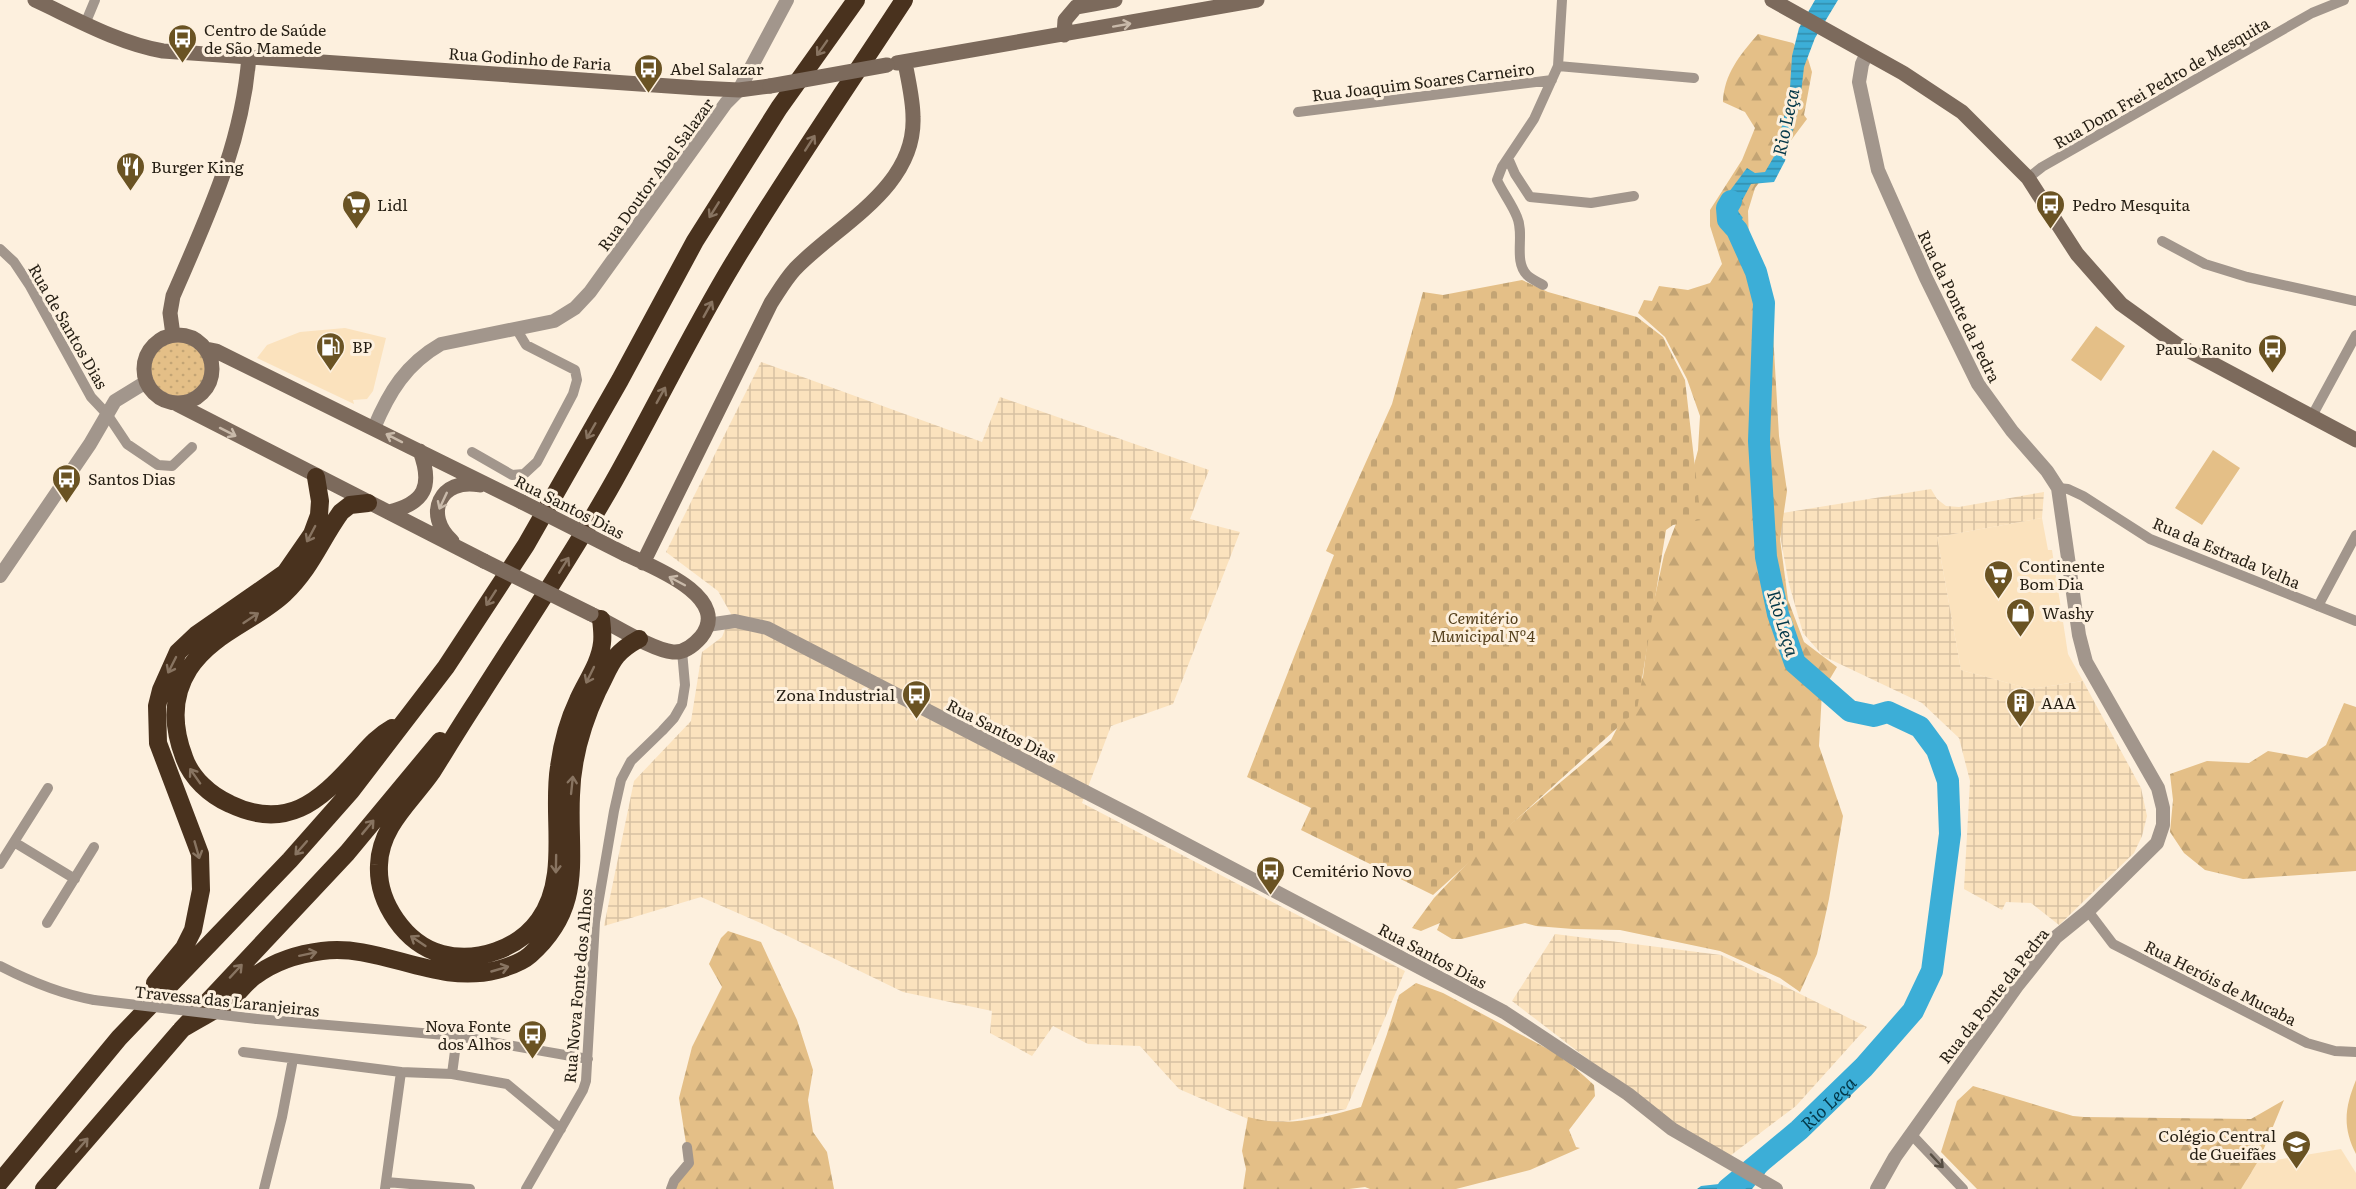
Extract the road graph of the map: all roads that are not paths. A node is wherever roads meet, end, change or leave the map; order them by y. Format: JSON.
{"nodes":[{"id":1,"x":35,"y":0,"type":"edge"},
{"id":2,"x":95,"y":0,"type":"edge"},
{"id":3,"x":787,"y":0,"type":"edge"},
{"id":4,"x":856,"y":0,"type":"edge"},
{"id":5,"x":904,"y":0,"type":"edge"},
{"id":6,"x":1115,"y":0,"type":"edge"},
{"id":7,"x":1257,"y":0,"type":"edge"},
{"id":8,"x":1562,"y":0,"type":"edge"},
{"id":9,"x":1772,"y":0,"type":"edge"},
{"id":10,"x":2344,"y":0,"type":"edge"},
{"id":11,"x":85,"y":24,"type":"junction"},
{"id":12,"x":1064,"y":35,"type":"junction"},
{"id":13,"x":1867,"y":53,"type":"junction"},
{"id":14,"x":249,"y":56,"type":"junction"},
{"id":15,"x":905,"y":62,"type":"junction"},
{"id":16,"x":1558,"y":66,"type":"junction"},
{"id":17,"x":1694,"y":78,"type":"dead end"},
{"id":18,"x":1552,"y":80,"type":"junction"},
{"id":19,"x":739,"y":90,"type":"junction"},
{"id":20,"x":1298,"y":112,"type":"dead end"},
{"id":21,"x":1508,"y":158,"type":"junction"},
{"id":22,"x":2028,"y":177,"type":"junction"},
{"id":23,"x":1634,"y":196,"type":"dead end"},
{"id":24,"x":2162,"y":241,"type":"dead end"},
{"id":25,"x":0,"y":249,"type":"edge"},
{"id":26,"x":1543,"y":285,"type":"dead end"},
{"id":27,"x":2356,"y":301,"type":"edge"},
{"id":28,"x":516,"y":330,"type":"junction"},
{"id":29,"x":173,"y":335,"type":"junction"},
{"id":30,"x":2356,"y":335,"type":"edge"},
{"id":31,"x":206,"y":349,"type":"junction"},
{"id":32,"x":146,"y":382,"type":"junction"},
{"id":33,"x":177,"y":404,"type":"junction"},
{"id":34,"x":107,"y":414,"type":"junction"},
{"id":35,"x":2312,"y":416,"type":"junction"},
{"id":36,"x":374,"y":428,"type":"junction"},
{"id":37,"x":2356,"y":440,"type":"edge"},
{"id":38,"x":192,"y":447,"type":"dead end"},
{"id":39,"x":420,"y":451,"type":"junction"},
{"id":40,"x":472,"y":452,"type":"dead end"},
{"id":41,"x":316,"y":477,"type":"junction"},
{"id":42,"x":492,"y":487,"type":"junction"},
{"id":43,"x":2058,"y":488,"type":"junction"},
{"id":44,"x":368,"y":503,"type":"junction"},
{"id":45,"x":389,"y":512,"type":"junction"},
{"id":46,"x":2356,"y":535,"type":"edge"},
{"id":47,"x":464,"y":551,"type":"junction"},
{"id":48,"x":643,"y":563,"type":"junction"},
{"id":49,"x":0,"y":575,"type":"edge"},
{"id":50,"x":2318,"y":606,"type":"junction"},
{"id":51,"x":596,"y":616,"type":"junction"},
{"id":52,"x":2356,"y":621,"type":"edge"},
{"id":53,"x":707,"y":625,"type":"junction"},
{"id":54,"x":639,"y":639,"type":"junction"},
{"id":55,"x":682,"y":651,"type":"junction"},
{"id":56,"x":487,"y":684,"type":"junction"},
{"id":57,"x":404,"y":721,"type":"junction"},
{"id":58,"x":48,"y":788,"type":"dead end"},
{"id":59,"x":14,"y":842,"type":"junction"},
{"id":60,"x":94,"y":847,"type":"dead end"},
{"id":61,"x":0,"y":864,"type":"edge"},
{"id":62,"x":75,"y":879,"type":"junction"},
{"id":63,"x":2088,"y":911,"type":"junction"},
{"id":64,"x":46,"y":923,"type":"dead end"},
{"id":65,"x":0,"y":966,"type":"edge"},
{"id":66,"x":182,"y":1029,"type":"junction"},
{"id":67,"x":458,"y":1036,"type":"junction"},
{"id":68,"x":119,"y":1038,"type":"junction"},
{"id":69,"x":243,"y":1052,"type":"dead end"},
{"id":70,"x":2356,"y":1052,"type":"edge"},
{"id":71,"x":293,"y":1059,"type":"junction"},
{"id":72,"x":588,"y":1059,"type":"junction"},
{"id":73,"x":401,"y":1072,"type":"junction"},
{"id":74,"x":452,"y":1074,"type":"junction"},
{"id":75,"x":561,"y":1129,"type":"junction"},
{"id":76,"x":1911,"y":1134,"type":"junction"},
{"id":77,"x":687,"y":1147,"type":"dead end"},
{"id":78,"x":0,"y":1182,"type":"edge"},
{"id":79,"x":385,"y":1185,"type":"edge"},
{"id":80,"x":44,"y":1189,"type":"edge"},
{"id":81,"x":264,"y":1189,"type":"edge"},
{"id":82,"x":470,"y":1189,"type":"edge"},
{"id":83,"x":526,"y":1189,"type":"edge"},
{"id":84,"x":671,"y":1189,"type":"edge"},
{"id":85,"x":1776,"y":1189,"type":"edge"},
{"id":86,"x":1877,"y":1189,"type":"edge"},
{"id":87,"x":1963,"y":1189,"type":"edge"}],
"edges":[{"from":1,"to":11,"type":"main road","name":"Rua Godinho de Faria"},
{"from":2,"to":11,"type":"street"},
{"from":3,"to":19,"type":"street","name":"Rua Doutor Abel Salazar"},
{"from":4,"to":57,"type":"highway","one_way":true},
{"from":56,"to":5,"type":"highway","one_way":true},
{"from":6,"to":12,"type":"main road"},
{"from":12,"to":7,"type":"main road","name":"Rua Godinho de Faria","one_way":true},
{"from":8,"to":16,"type":"street"},
{"from":9,"to":13,"type":"main road"},
{"from":10,"to":22,"type":"street","name":"Rua Dom Frei Pedro de Mesquita"},
{"from":11,"to":14,"type":"main road","name":"Rua Godinho de Faria"},
{"from":12,"to":15,"type":"main road","name":"Rua Godinho de Faria"},
{"from":13,"to":22,"type":"main road"},
{"from":13,"to":43,"type":"street","name":"Rua da Ponte da Pedra"},
{"from":14,"to":19,"type":"main road","name":"Rua Godinho de Faria"},
{"from":14,"to":29,"type":"main road"},
{"from":15,"to":19,"type":"main road","name":"Rua Godinho de Faria","bridge":true},
{"from":15,"to":48,"type":"main road"},
{"from":16,"to":17,"type":"street"},
{"from":16,"to":18,"type":"street"},
{"from":18,"to":20,"type":"street","name":"Rua Joaquim Soares Carneiro"},
{"from":18,"to":21,"type":"street"},
{"from":19,"to":28,"type":"street","name":"Rua Doutor Abel Salazar"},
{"from":21,"to":23,"type":"street"},
{"from":21,"to":26,"type":"street"},
{"from":22,"to":35,"type":"main road"},
{"from":24,"to":27,"type":"street"},
{"from":25,"to":34,"type":"street","name":"Rua de Santos Dias"},
{"from":28,"to":36,"type":"street","name":"Rua Doutor Abel Salazar"},
{"from":28,"to":40,"type":"street"},
{"from":29,"to":31,"type":"main road"},
{"from":29,"to":32,"type":"main road"},
{"from":30,"to":35,"type":"street"},
{"from":31,"to":33,"type":"main road"},
{"from":31,"to":36,"type":"main road","name":"Rua Santos Dias"},
{"from":32,"to":33,"type":"main road"},
{"from":32,"to":34,"type":"street"},
{"from":33,"to":41,"type":"main road","one_way":true},
{"from":34,"to":38,"type":"street","name":"Rua de Santos Dias"},
{"from":34,"to":49,"type":"street"},
{"from":35,"to":37,"type":"main road"},
{"from":39,"to":36,"type":"main road","name":"Rua Santos Dias","one_way":true},
{"from":39,"to":42,"type":"main road","name":"Rua Santos Dias"},
{"from":39,"to":45,"type":"main road"},
{"from":41,"to":44,"type":"main road"},
{"from":41,"to":68,"type":"highway","one_way":true},
{"from":42,"to":47,"type":"main road","one_way":true},
{"from":42,"to":48,"type":"main road","name":"Rua Santos Dias","bridge":true},
{"from":43,"to":50,"type":"street","name":"Rua da Estrada Velha"},
{"from":43,"to":63,"type":"street","name":"Rua da Ponte da Pedra"},
{"from":44,"to":45,"type":"main road"},
{"from":57,"to":44,"type":"highway","one_way":true},
{"from":45,"to":47,"type":"main road"},
{"from":46,"to":50,"type":"street"},
{"from":47,"to":51,"type":"main road","bridge":true},
{"from":53,"to":48,"type":"main road","name":"Rua Santos Dias","one_way":true},
{"from":50,"to":52,"type":"street","name":"Rua da Estrada Velha"},
{"from":51,"to":54,"type":"main road"},
{"from":51,"to":56,"type":"highway","one_way":true},
{"from":53,"to":55,"type":"main road"},
{"from":53,"to":85,"type":"street","name":"Rua Santos Dias"},
{"from":54,"to":55,"type":"main road"},
{"from":66,"to":54,"type":"highway","one_way":true},
{"from":55,"to":72,"type":"street","name":"Rua Nova Fonte dos Alhos"},
{"from":66,"to":56,"type":"highway","one_way":true},
{"from":57,"to":68,"type":"highway","one_way":true},
{"from":58,"to":59,"type":"street"},
{"from":59,"to":61,"type":"street"},
{"from":59,"to":62,"type":"street"},
{"from":60,"to":62,"type":"street"},
{"from":62,"to":64,"type":"street"},
{"from":63,"to":70,"type":"street","name":"Rua Heróis de Mucaba"},
{"from":63,"to":76,"type":"street","name":"Rua da Ponte da Pedra"},
{"from":65,"to":67,"type":"street","name":"Travessa das Laranjeiras","bridge":true},
{"from":80,"to":66,"type":"highway","one_way":true},
{"from":67,"to":72,"type":"street","name":"Travessa das Laranjeiras"},
{"from":67,"to":74,"type":"street"},
{"from":68,"to":78,"type":"highway"},
{"from":69,"to":71,"type":"street"},
{"from":71,"to":73,"type":"street"},
{"from":71,"to":81,"type":"street"},
{"from":72,"to":75,"type":"street","name":"Rua Nova Fonte dos Alhos"},
{"from":73,"to":74,"type":"street"},
{"from":73,"to":79,"type":"street"},
{"from":74,"to":75,"type":"street"},
{"from":75,"to":83,"type":"street","name":"Rua Nova Fonte dos Alhos"},
{"from":76,"to":86,"type":"street","name":"Rua da Ponte da Pedra"},
{"from":76,"to":87,"type":"street","one_way":true},
{"from":77,"to":84,"type":"street"},
{"from":79,"to":82,"type":"street"}]}
